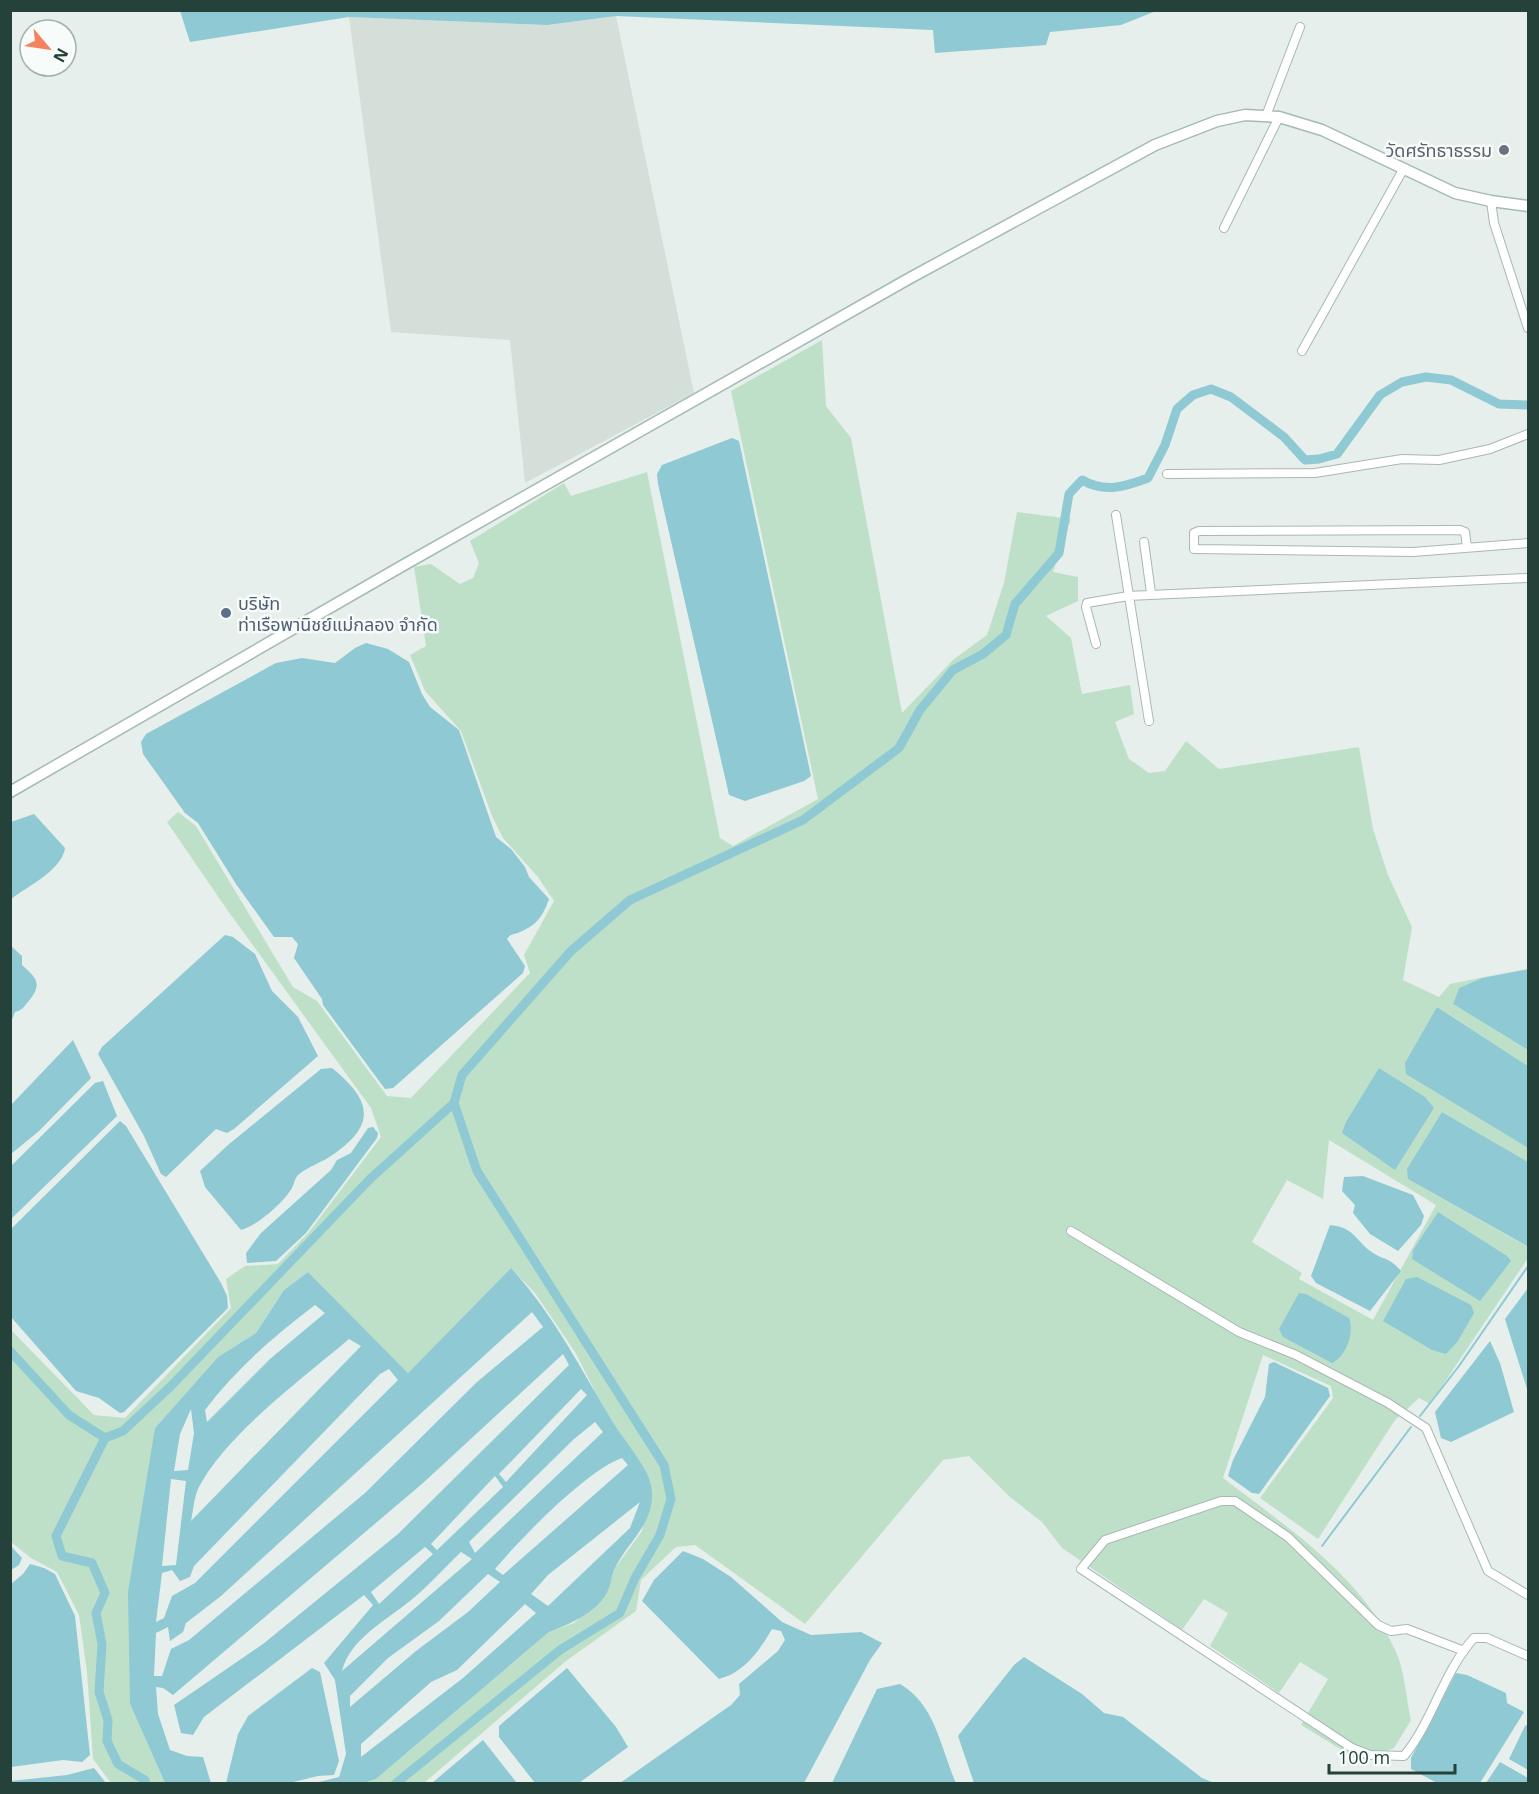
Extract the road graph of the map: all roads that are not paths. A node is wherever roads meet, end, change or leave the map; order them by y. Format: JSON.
{"nodes":[{"id":1,"x":1300,"y":27,"type":"dead end"},
{"id":2,"x":1266,"y":116,"type":"junction"},
{"id":3,"x":1279,"y":117,"type":"junction"},
{"id":4,"x":1404,"y":168,"type":"junction"},
{"id":5,"x":1491,"y":201,"type":"junction"},
{"id":6,"x":1528,"y":206,"type":"edge"},
{"id":7,"x":1224,"y":228,"type":"dead end"},
{"id":8,"x":1528,"y":328,"type":"edge"},
{"id":9,"x":1302,"y":351,"type":"dead end"},
{"id":10,"x":1528,"y":434,"type":"edge"},
{"id":11,"x":1167,"y":474,"type":"dead end"},
{"id":12,"x":1116,"y":515,"type":"dead end"},
{"id":13,"x":1144,"y":542,"type":"dead end"},
{"id":14,"x":1528,"y":543,"type":"edge"},
{"id":15,"x":1467,"y":547,"type":"junction"},
{"id":16,"x":1528,"y":578,"type":"edge"},
{"id":17,"x":1151,"y":593,"type":"junction"},
{"id":18,"x":1128,"y":596,"type":"junction"},
{"id":19,"x":1096,"y":644,"type":"dead end"},
{"id":20,"x":1149,"y":721,"type":"dead end"},
{"id":21,"x":10,"y":792,"type":"edge"},
{"id":22,"x":1071,"y":1232,"type":"dead end"},
{"id":23,"x":1528,"y":1595,"type":"edge"},
{"id":24,"x":1464,"y":1651,"type":"junction"},
{"id":25,"x":1528,"y":1656,"type":"edge"}],
"edges":[{"from":1,"to":2,"type":"street"},
{"from":2,"to":3,"type":"street"},
{"from":2,"to":21,"type":"street"},
{"from":3,"to":4,"type":"street"},
{"from":3,"to":7,"type":"street"},
{"from":4,"to":5,"type":"street"},
{"from":4,"to":9,"type":"street"},
{"from":5,"to":6,"type":"street"},
{"from":5,"to":8,"type":"street"},
{"from":10,"to":11,"type":"street"},
{"from":12,"to":18,"type":"street"},
{"from":13,"to":17,"type":"street"},
{"from":14,"to":15,"type":"street"},
{"from":15,"to":15,"type":"street"},
{"from":16,"to":17,"type":"street"},
{"from":17,"to":18,"type":"street"},
{"from":18,"to":19,"type":"street"},
{"from":18,"to":20,"type":"street"},
{"from":22,"to":23,"type":"street"},
{"from":24,"to":24,"type":"street"},
{"from":24,"to":25,"type":"street"}]}
